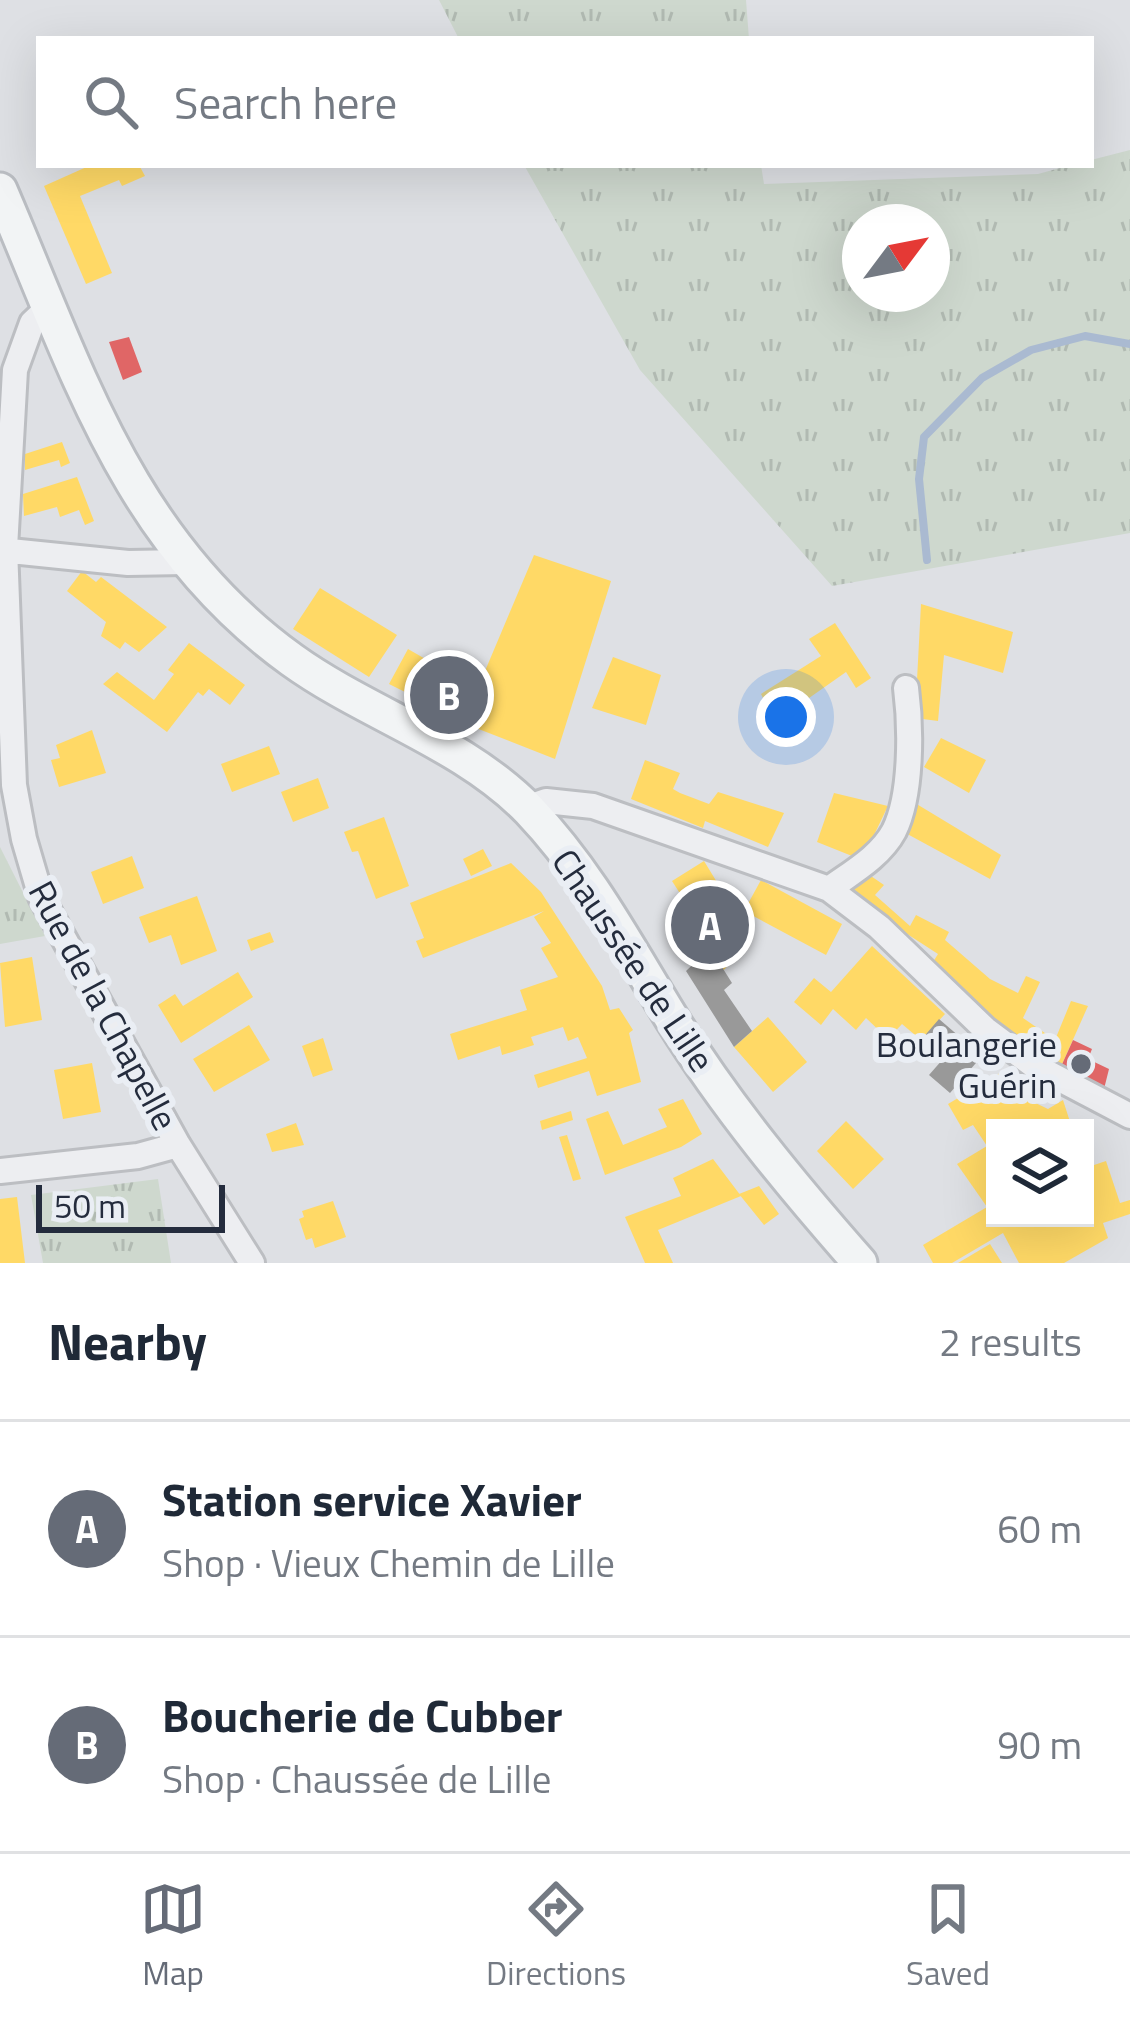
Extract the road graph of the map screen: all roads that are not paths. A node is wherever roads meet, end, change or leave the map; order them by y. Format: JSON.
{"nodes":[{"id":1,"x":0,"y":190,"type":"edge"},
{"id":2,"x":50,"y":306,"type":"junction"},
{"id":3,"x":3,"y":549,"type":"edge"},
{"id":4,"x":185,"y":562,"type":"junction"},
{"id":5,"x":906,"y":688,"type":"dead end"},
{"id":6,"x":526,"y":808,"type":"junction"},
{"id":7,"x":829,"y":889,"type":"junction"},
{"id":8,"x":1130,"y":1116,"type":"edge"},
{"id":9,"x":178,"y":1145,"type":"junction"},
{"id":10,"x":0,"y":1171,"type":"edge"},
{"id":11,"x":252,"y":1263,"type":"edge"},
{"id":12,"x":860,"y":1263,"type":"edge"}],
"edges":[{"from":1,"to":2,"type":"main road","name":"Chaussée de Lille"},
{"from":2,"to":3,"type":"street","name":"Rue de la Chapelle"},
{"from":2,"to":4,"type":"main road","name":"Chaussée de Lille"},
{"from":3,"to":4,"type":"street"},
{"from":3,"to":9,"type":"street","name":"Rue de la Chapelle"},
{"from":4,"to":6,"type":"main road","name":"Chaussée de Lille"},
{"from":5,"to":7,"type":"street"},
{"from":6,"to":7,"type":"street"},
{"from":6,"to":12,"type":"main road","name":"Chaussée de Lille"},
{"from":7,"to":8,"type":"street"},
{"from":9,"to":10,"type":"street"},
{"from":9,"to":11,"type":"street","name":"Rue de la Chapelle"}]}
